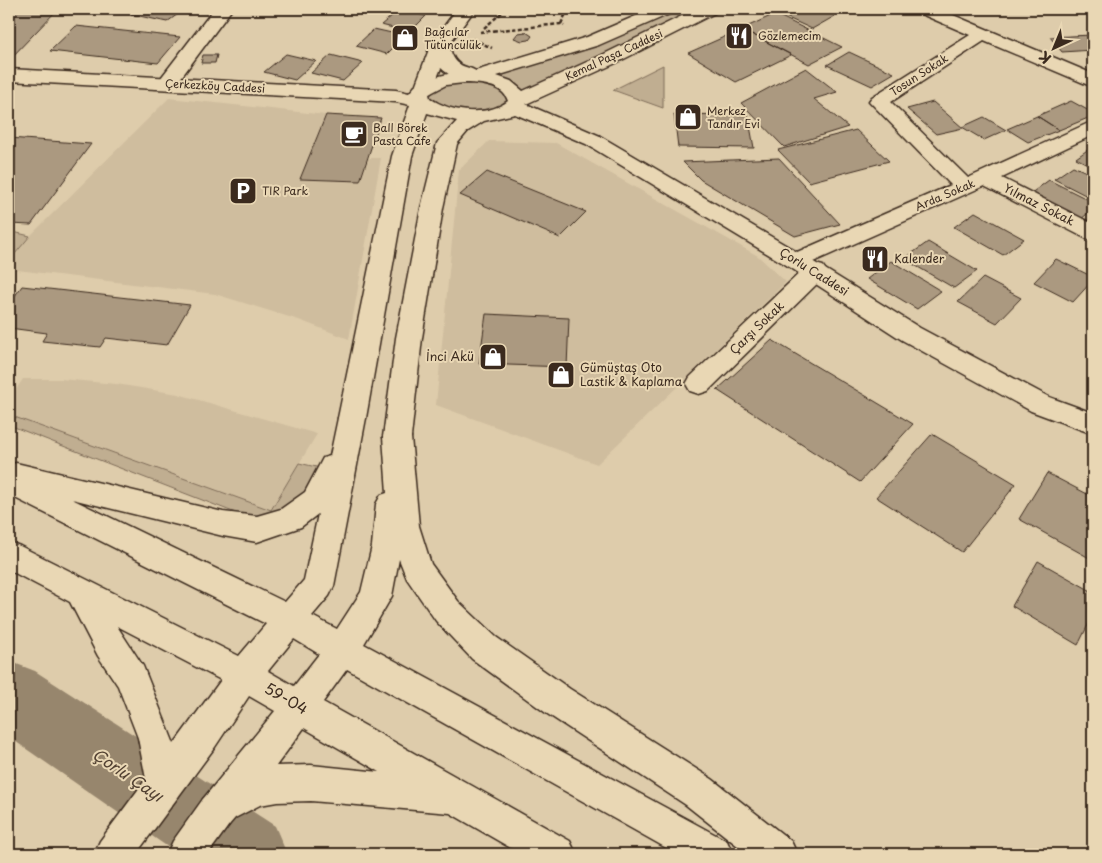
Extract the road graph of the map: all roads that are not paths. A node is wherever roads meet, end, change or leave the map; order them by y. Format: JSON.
{"nodes":[{"id":1,"x":223,"y":9,"type":"edge"},
{"id":2,"x":466,"y":9,"type":"edge"},
{"id":3,"x":666,"y":9,"type":"edge"},
{"id":4,"x":708,"y":9,"type":"edge"},
{"id":5,"x":925,"y":9,"type":"edge"},
{"id":6,"x":983,"y":34,"type":"junction"},
{"id":7,"x":440,"y":44,"type":"junction"},
{"id":8,"x":9,"y":74,"type":"edge"},
{"id":9,"x":473,"y":78,"type":"junction"},
{"id":10,"x":1093,"y":82,"type":"edge"},
{"id":11,"x":166,"y":83,"type":"junction"},
{"id":12,"x":422,"y":94,"type":"junction"},
{"id":13,"x":504,"y":108,"type":"junction"},
{"id":14,"x":1093,"y":127,"type":"edge"},
{"id":15,"x":985,"y":178,"type":"junction"},
{"id":16,"x":964,"y":186,"type":"junction"},
{"id":17,"x":1093,"y":232,"type":"edge"},
{"id":18,"x":806,"y":266,"type":"junction"},
{"id":19,"x":699,"y":384,"type":"dead end"},
{"id":20,"x":352,"y":418,"type":"junction"},
{"id":21,"x":1093,"y":424,"type":"edge"},
{"id":22,"x":397,"y":437,"type":"junction"},
{"id":23,"x":9,"y":472,"type":"edge"},
{"id":24,"x":9,"y":482,"type":"edge"},
{"id":25,"x":9,"y":555,"type":"edge"},
{"id":26,"x":80,"y":592,"type":"junction"},
{"id":27,"x":289,"y":620,"type":"junction"},
{"id":28,"x":342,"y":650,"type":"junction"},
{"id":29,"x":244,"y":675,"type":"junction"},
{"id":30,"x":300,"y":707,"type":"junction"},
{"id":31,"x":165,"y":784,"type":"junction"},
{"id":32,"x":458,"y":797,"type":"junction"},
{"id":33,"x":216,"y":812,"type":"junction"},
{"id":34,"x":113,"y":854,"type":"edge"},
{"id":35,"x":186,"y":854,"type":"edge"},
{"id":36,"x":557,"y":854,"type":"edge"},
{"id":37,"x":714,"y":854,"type":"edge"},
{"id":38,"x":778,"y":854,"type":"edge"}],
"edges":[{"from":1,"to":11,"type":"main road"},
{"from":2,"to":7,"type":"main road"},
{"from":3,"to":9,"type":"main road","name":"Kemal Paşa Caddesi"},
{"from":4,"to":13,"type":"main road","name":"Kemal Paşa Caddesi"},
{"from":5,"to":6,"type":"main road"},
{"from":6,"to":10,"type":"main road"},
{"from":6,"to":16,"type":"main road","name":"Tosun Sokak"},
{"from":7,"to":9,"type":"main road"},
{"from":7,"to":12,"type":"main road"},
{"from":8,"to":11,"type":"main road","name":"Çerkezköy Caddesi"},
{"from":9,"to":12,"type":"main road"},
{"from":9,"to":13,"type":"main road"},
{"from":11,"to":12,"type":"main road","name":"Çerkezköy Caddesi"},
{"from":12,"to":13,"type":"main road","name":"Çerkezköy Caddesi"},
{"from":12,"to":20,"type":"main road"},
{"from":13,"to":18,"type":"main road","name":"Çorlu Caddesi"},
{"from":13,"to":22,"type":"main road","name":"Kemal Paşa Caddesi"},
{"from":14,"to":15,"type":"main road","name":"Arda Sokak"},
{"from":15,"to":16,"type":"main road","name":"Arda Sokak"},
{"from":15,"to":17,"type":"main road","name":"Yılmaz Sokak"},
{"from":16,"to":18,"type":"main road","name":"Arda Sokak"},
{"from":18,"to":19,"type":"main road","name":"Çarşı Sokak"},
{"from":18,"to":21,"type":"main road","name":"Çorlu Caddesi"},
{"from":20,"to":23,"type":"main road"},
{"from":20,"to":27,"type":"main road"},
{"from":22,"to":28,"type":"main road"},
{"from":22,"to":38,"type":"main road"},
{"from":24,"to":27,"type":"main road"},
{"from":25,"to":26,"type":"main road","name":"59-04","number":"59-04"},
{"from":26,"to":29,"type":"main road","name":"59-04","number":"59-04"},
{"from":26,"to":31,"type":"main road"},
{"from":27,"to":28,"type":"main road"},
{"from":27,"to":29,"type":"main road"},
{"from":28,"to":30,"type":"main road"},
{"from":28,"to":37,"type":"main road"},
{"from":29,"to":30,"type":"main road","name":"59-04","number":"59-04"},
{"from":29,"to":31,"type":"main road"},
{"from":30,"to":32,"type":"main road","name":"59-04","number":"59-04"},
{"from":30,"to":33,"type":"main road"},
{"from":31,"to":34,"type":"main road"},
{"from":32,"to":33,"type":"main road"},
{"from":32,"to":36,"type":"main road","name":"59-04","number":"59-04"},
{"from":33,"to":35,"type":"main road"}]}
